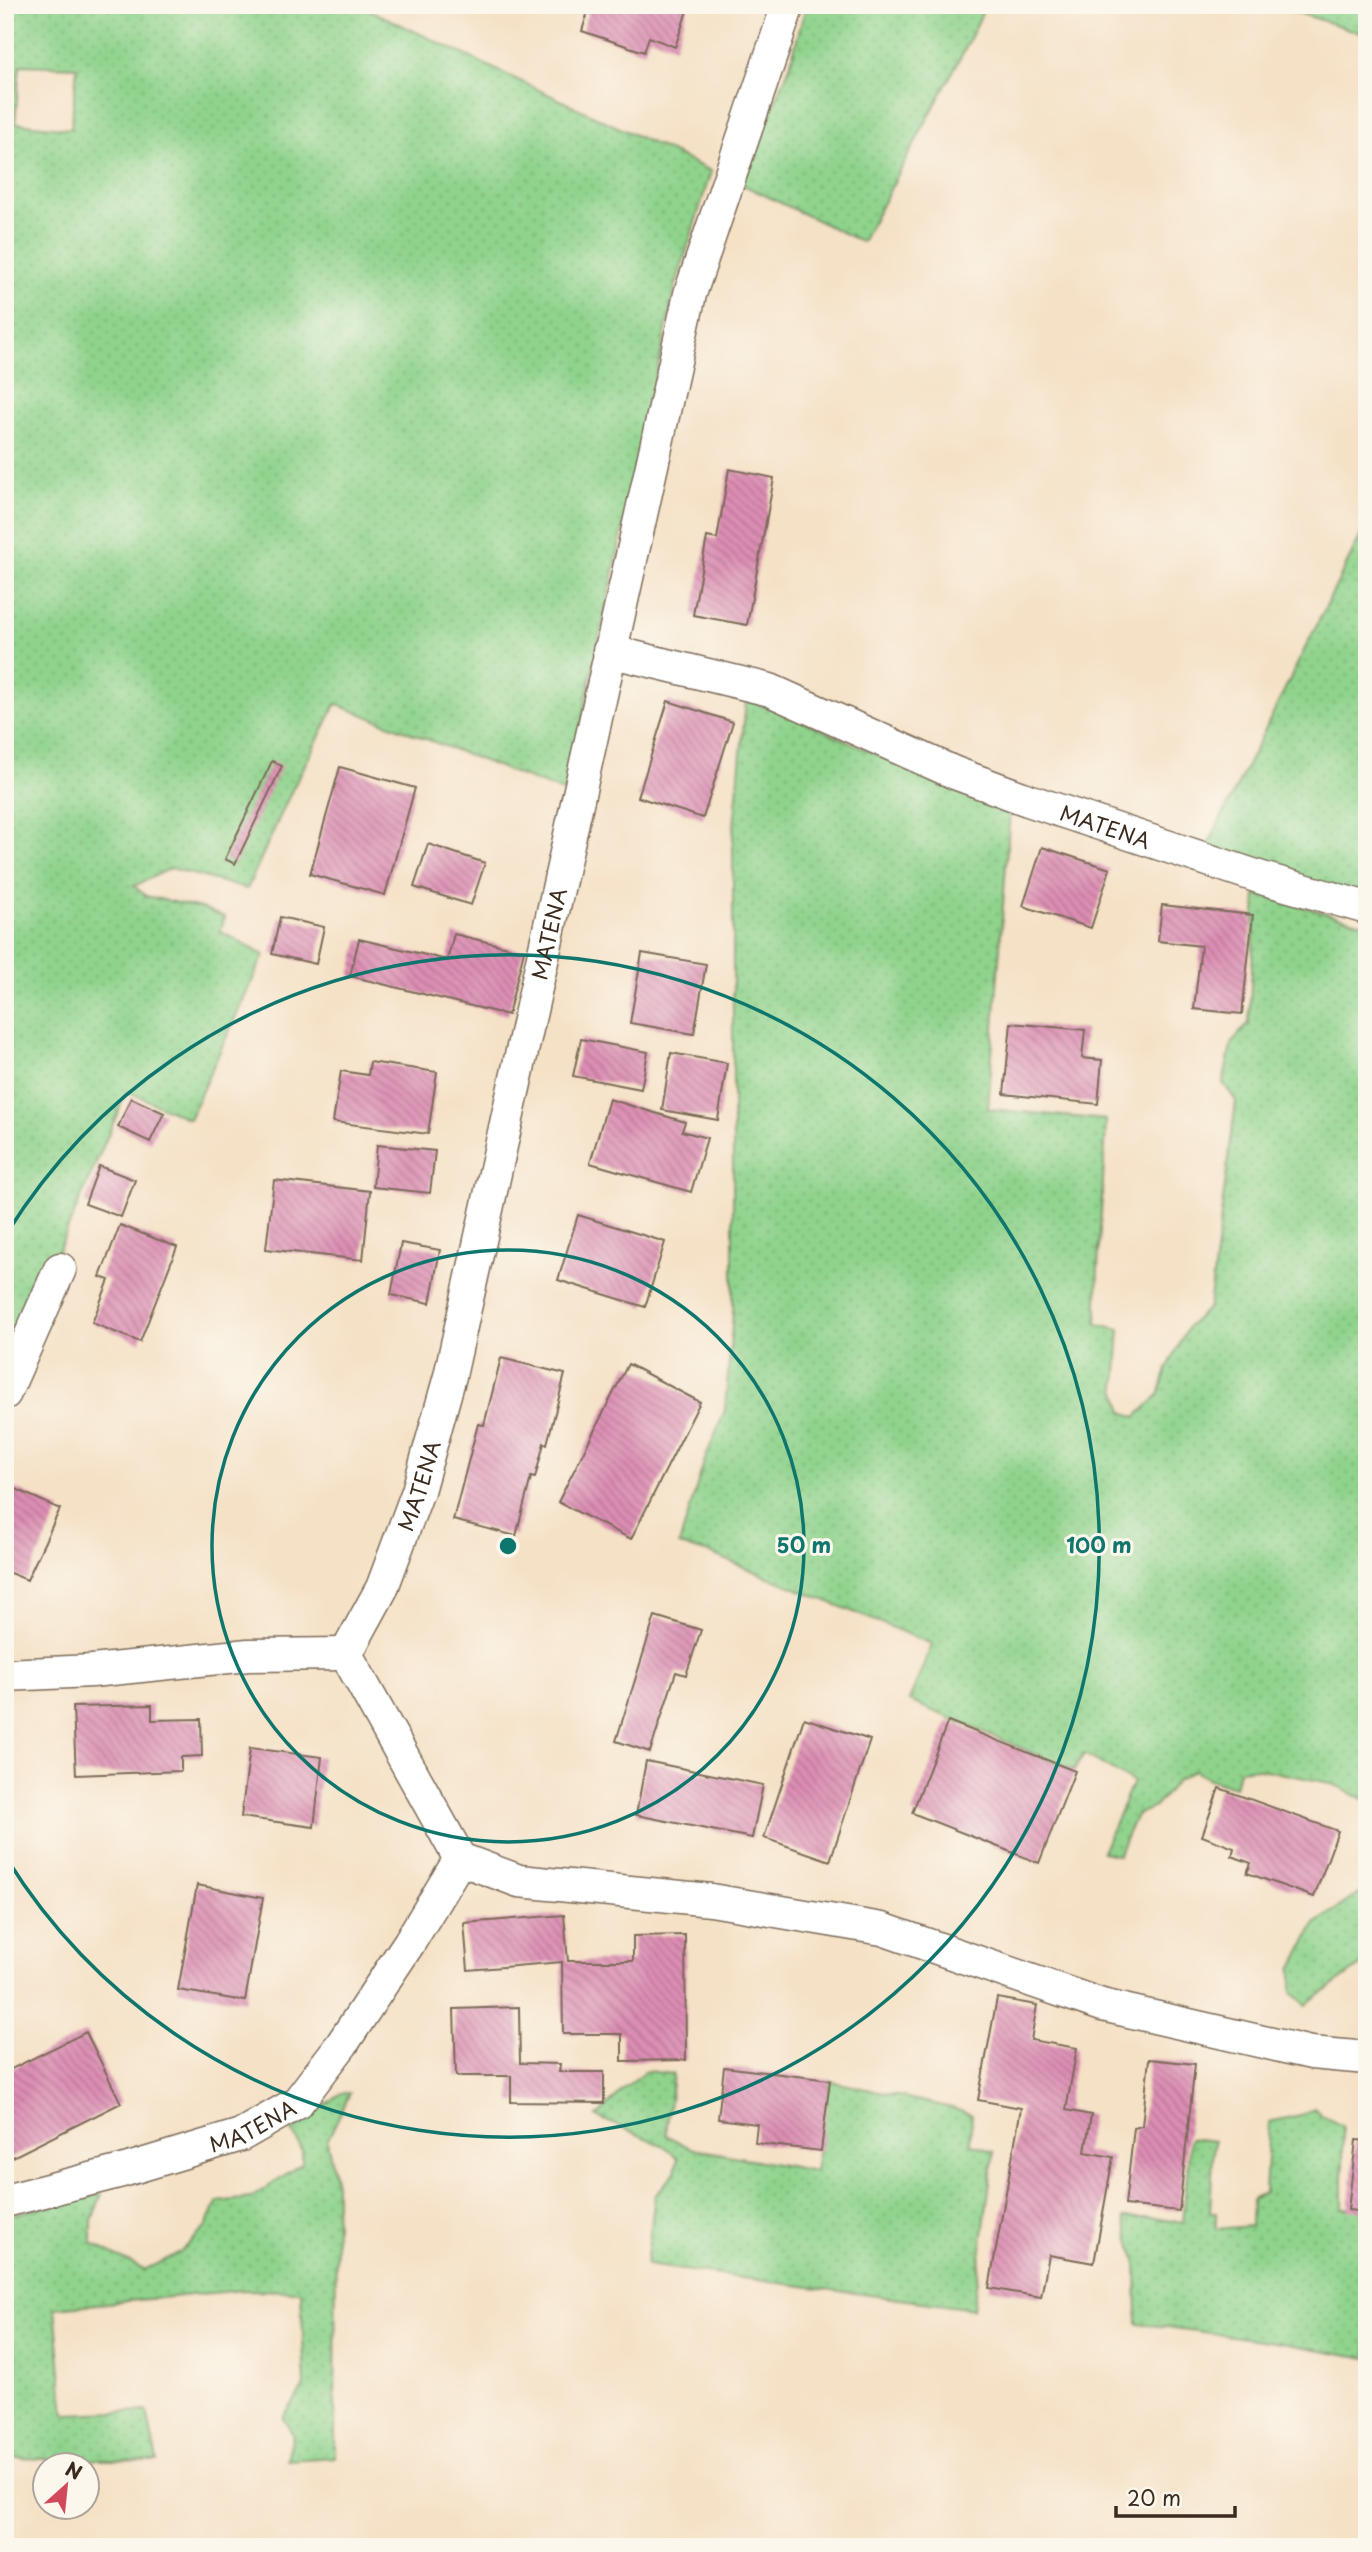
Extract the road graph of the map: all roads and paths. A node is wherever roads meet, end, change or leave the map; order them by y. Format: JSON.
{"nodes":[{"id":1,"x":789,"y":5,"type":"edge"},
{"id":2,"x":609,"y":651,"type":"junction"},
{"id":3,"x":1367,"y":908,"type":"edge"},
{"id":4,"x":61,"y":1269,"type":"dead end"},
{"id":5,"x":5,"y":1394,"type":"edge"},
{"id":6,"x":346,"y":1654,"type":"junction"},
{"id":7,"x":5,"y":1675,"type":"edge"},
{"id":8,"x":460,"y":1859,"type":"junction"},
{"id":9,"x":1367,"y":2058,"type":"edge"},
{"id":10,"x":5,"y":2201,"type":"edge"}],
"edges":[{"from":1,"to":2,"type":"street"},
{"from":2,"to":3,"type":"street","name":"MATENA"},
{"from":2,"to":6,"type":"street","name":"MATENA"},
{"from":4,"to":5,"type":"street"},
{"from":6,"to":7,"type":"street"},
{"from":6,"to":8,"type":"street"},
{"from":8,"to":9,"type":"street"},
{"from":8,"to":10,"type":"street","name":"MATENA"}]}
